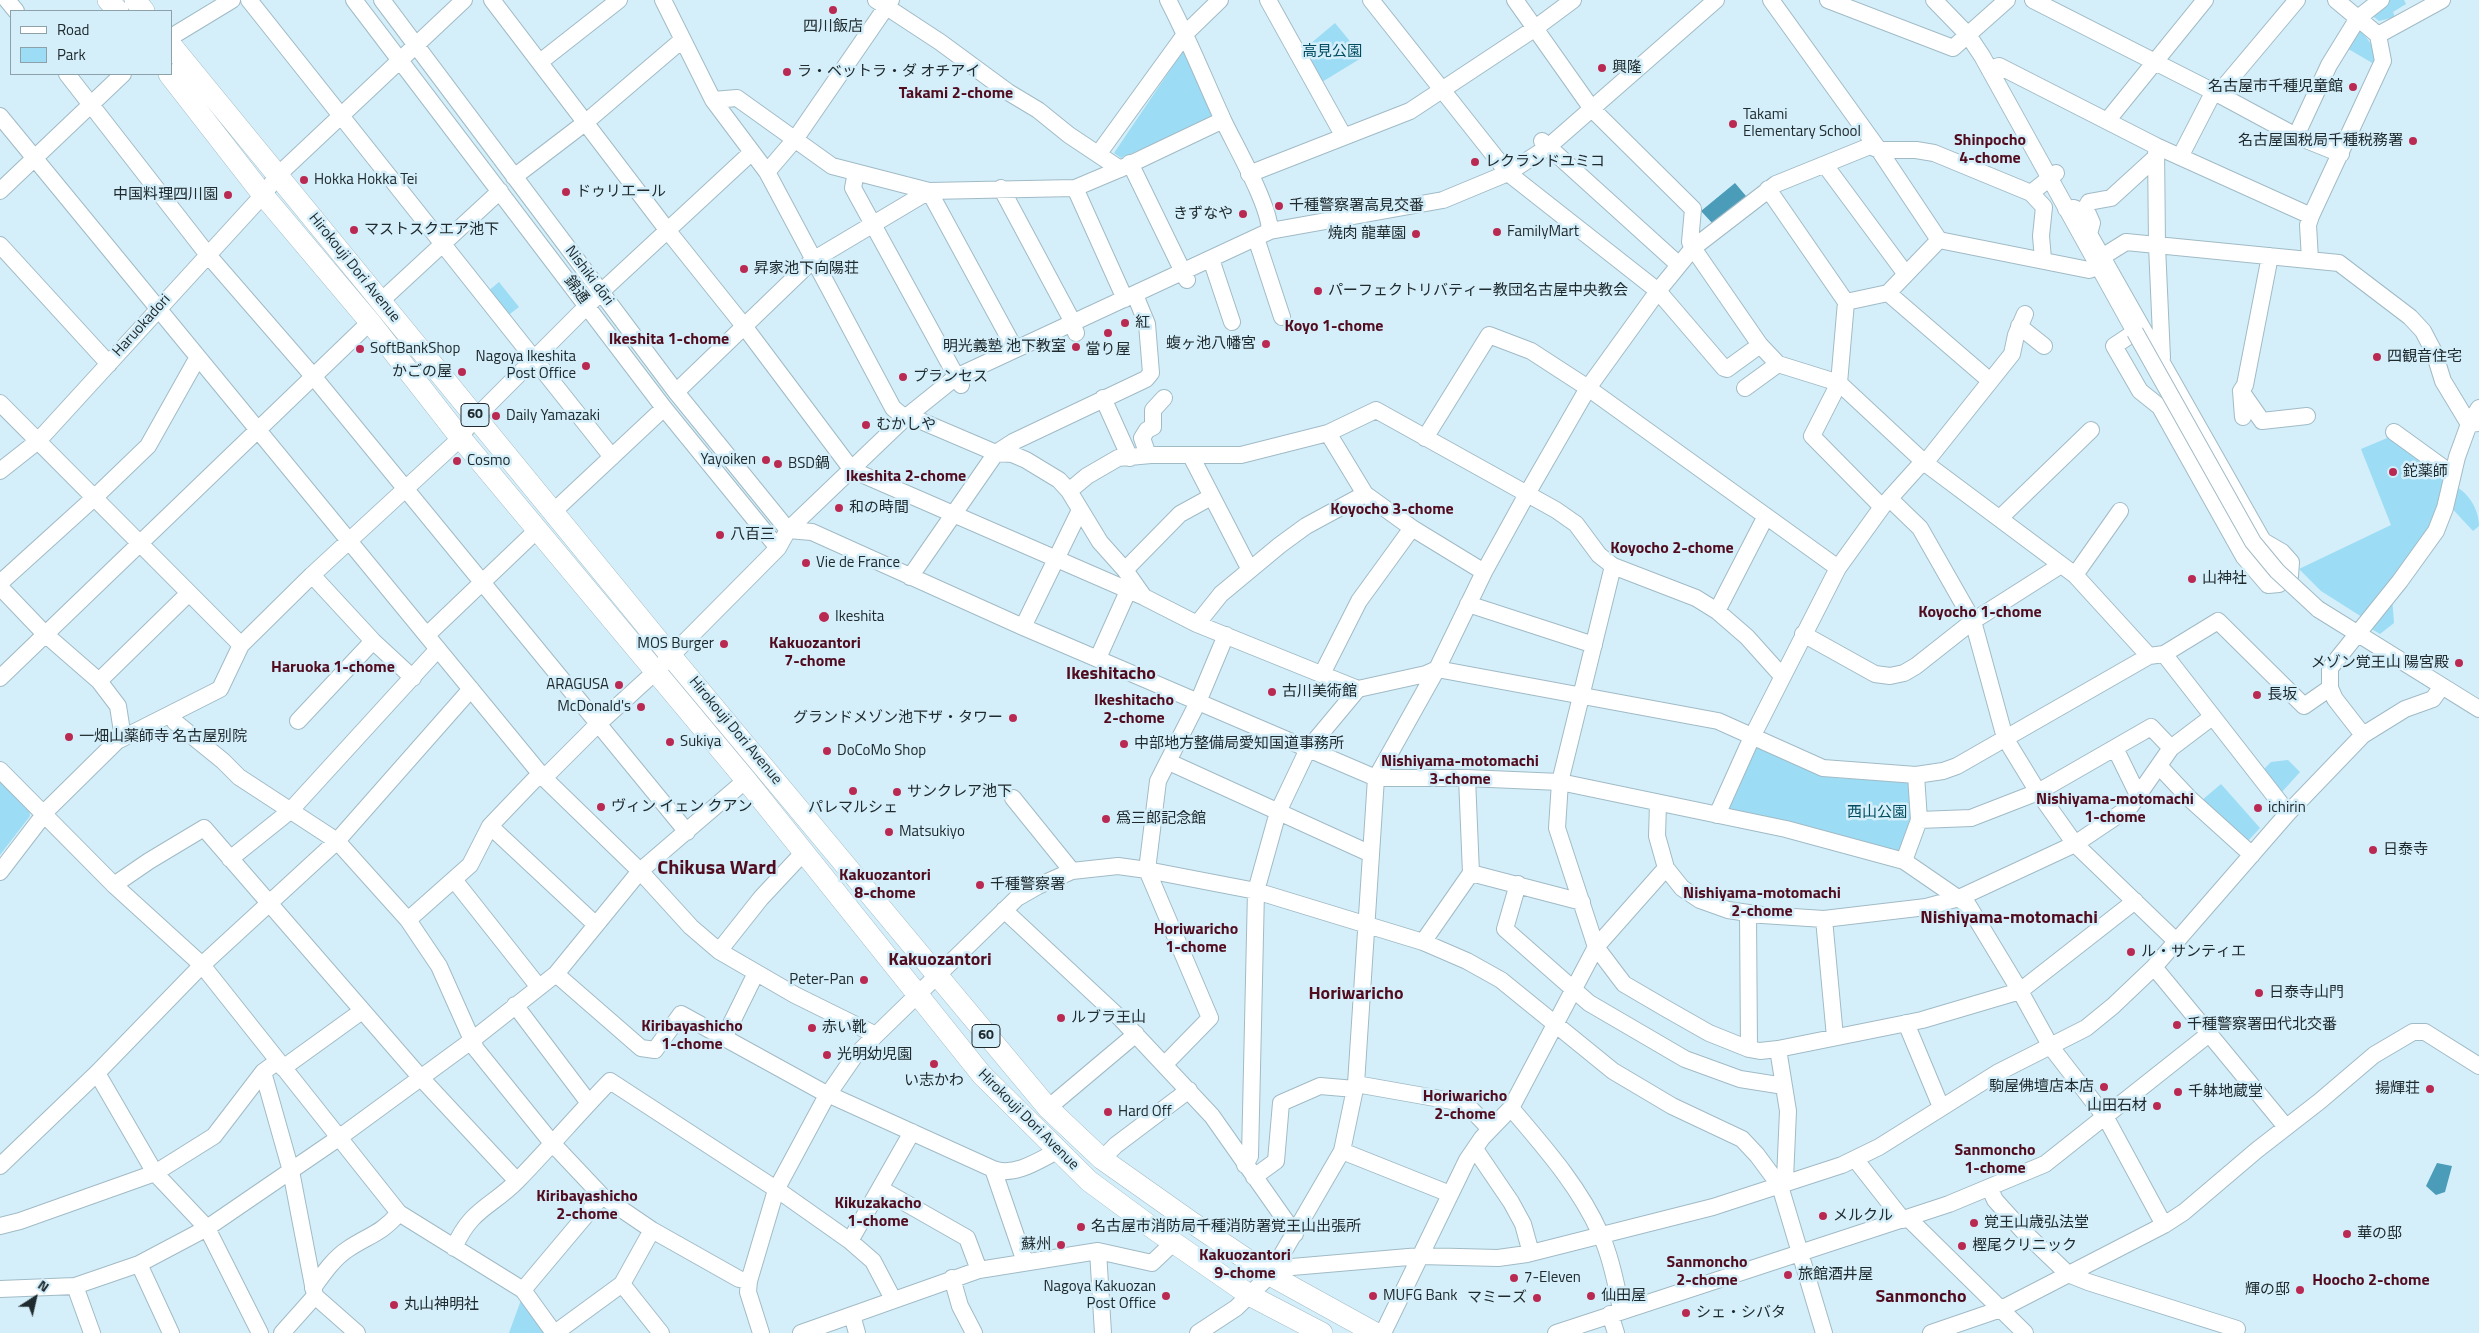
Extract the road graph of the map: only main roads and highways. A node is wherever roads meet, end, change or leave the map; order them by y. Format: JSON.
{"nodes":[{"id":1,"x":108,"y":0,"type":"edge"},
{"id":2,"x":135,"y":0,"type":"edge"},
{"id":3,"x":117,"y":10,"type":"edge"},
{"id":4,"x":143,"y":10,"type":"edge"},
{"id":5,"x":172,"y":46,"type":"edge"},
{"id":6,"x":170,"y":75,"type":"edge"},
{"id":7,"x":1294,"y":1326,"type":"edge"},
{"id":8,"x":1322,"y":1333,"type":"edge"},
{"id":9,"x":1375,"y":1333,"type":"edge"}],
"edges":[{"from":1,"to":3,"type":"main road"},
{"from":2,"to":4,"type":"main road"},
{"from":5,"to":9,"type":"main road","name":"Hirokouji Dori Avenue","number":"60"},
{"from":6,"to":7,"type":"main road","name":"Hirokouji Dori Avenue","number":"60"},
{"from":7,"to":8,"type":"main road","name":"Hirokouji Dori Avenue","number":"60"}]}
